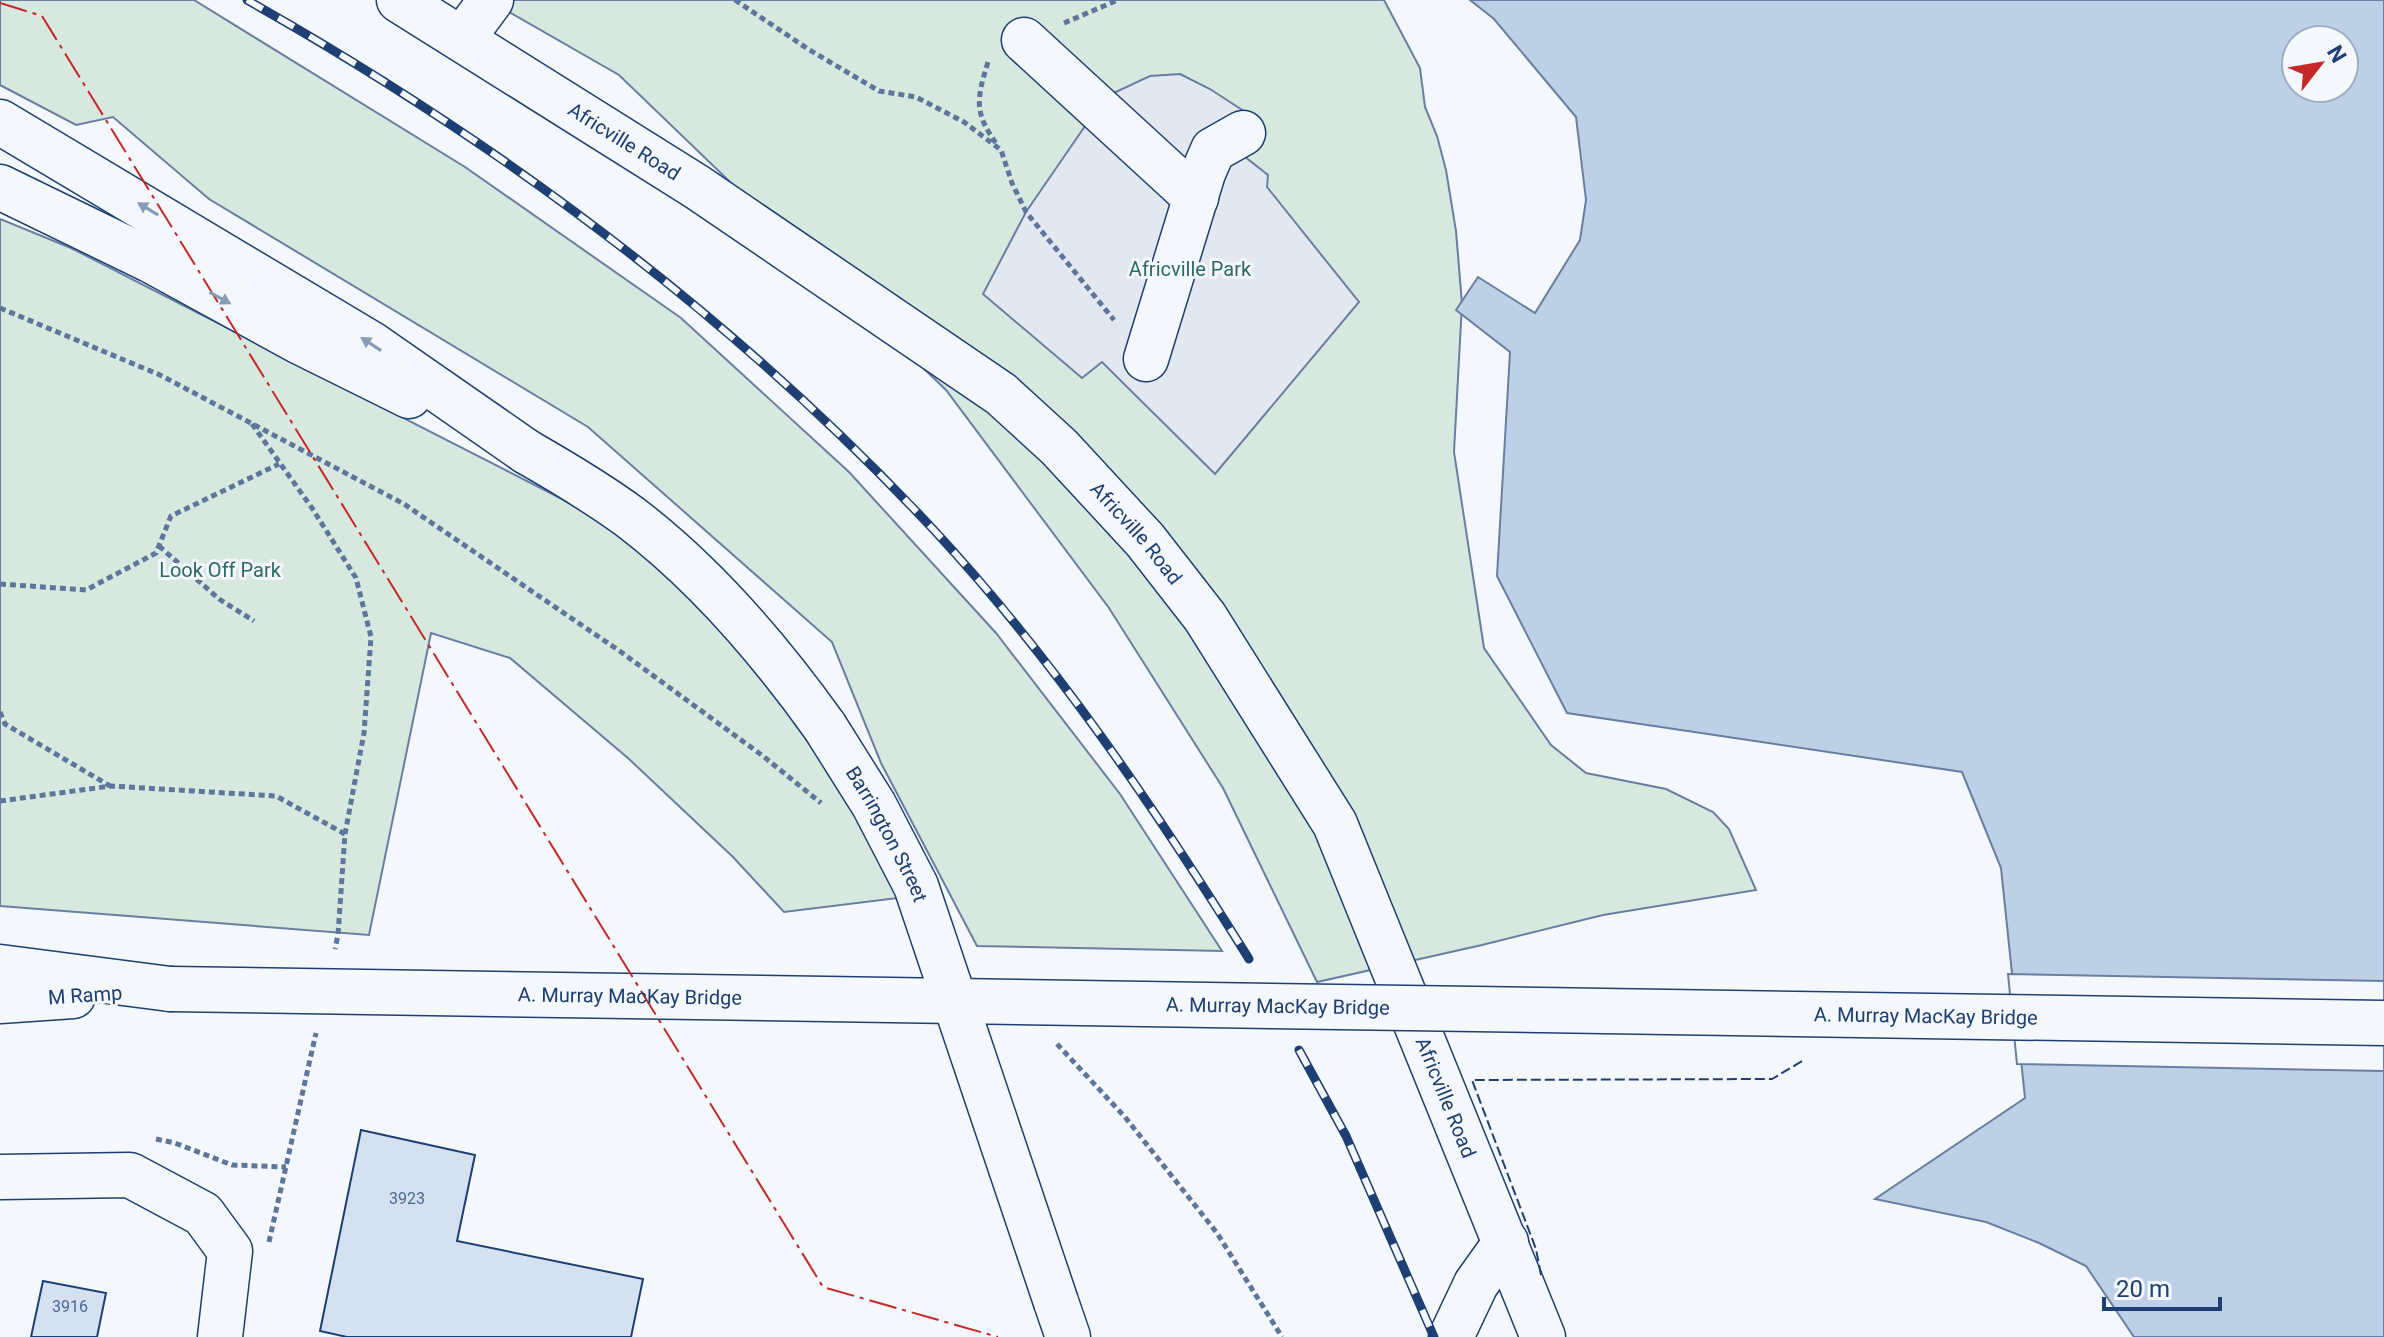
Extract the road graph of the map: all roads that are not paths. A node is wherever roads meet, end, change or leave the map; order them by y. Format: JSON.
{"nodes":[{"id":1,"x":399,"y":0,"type":"edge"},
{"id":2,"x":491,"y":0,"type":"edge"},
{"id":3,"x":462,"y":39,"type":"junction"},
{"id":4,"x":1007,"y":50,"type":"road end"},
{"id":5,"x":0,"y":122,"type":"edge"},
{"id":6,"x":1243,"y":133,"type":"dead end"},
{"id":7,"x":0,"y":187,"type":"edge"},
{"id":8,"x":1196,"y":198,"type":"junction"},
{"id":9,"x":1146,"y":359,"type":"road end"},
{"id":10,"x":527,"y":452,"type":"junction"},
{"id":11,"x":0,"y":967,"type":"edge"},
{"id":12,"x":170,"y":989,"type":"junction"},
{"id":13,"x":0,"y":1001,"type":"edge"},
{"id":14,"x":2384,"y":1023,"type":"edge"},
{"id":15,"x":0,"y":1177,"type":"edge"},
{"id":16,"x":1506,"y":1242,"type":"junction"},
{"id":17,"x":1062,"y":1319,"type":"edge"},
{"id":18,"x":220,"y":1337,"type":"edge"},
{"id":19,"x":1451,"y":1337,"type":"edge"},
{"id":20,"x":1543,"y":1337,"type":"edge"}],
"edges":[{"from":1,"to":3,"type":"main road","name":"Africville Road"},
{"from":2,"to":3,"type":"main road"},
{"from":3,"to":16,"type":"main road","name":"Africville Road"},
{"from":4,"to":8,"type":"main road"},
{"from":10,"to":5,"type":"main road","one_way":true},
{"from":6,"to":8,"type":"main road"},
{"from":7,"to":10,"type":"main road","one_way":true},
{"from":8,"to":9,"type":"main road"},
{"from":10,"to":17,"type":"main road","name":"Barrington Street","bridge":true},
{"from":11,"to":12,"type":"main road"},
{"from":12,"to":13,"type":"main road","name":"M Ramp"},
{"from":12,"to":14,"type":"main road","name":"A. Murray MacKay Bridge","bridge":true},
{"from":15,"to":18,"type":"main road"},
{"from":16,"to":19,"type":"main road"},
{"from":16,"to":20,"type":"main road","name":"Africville Road"}]}
